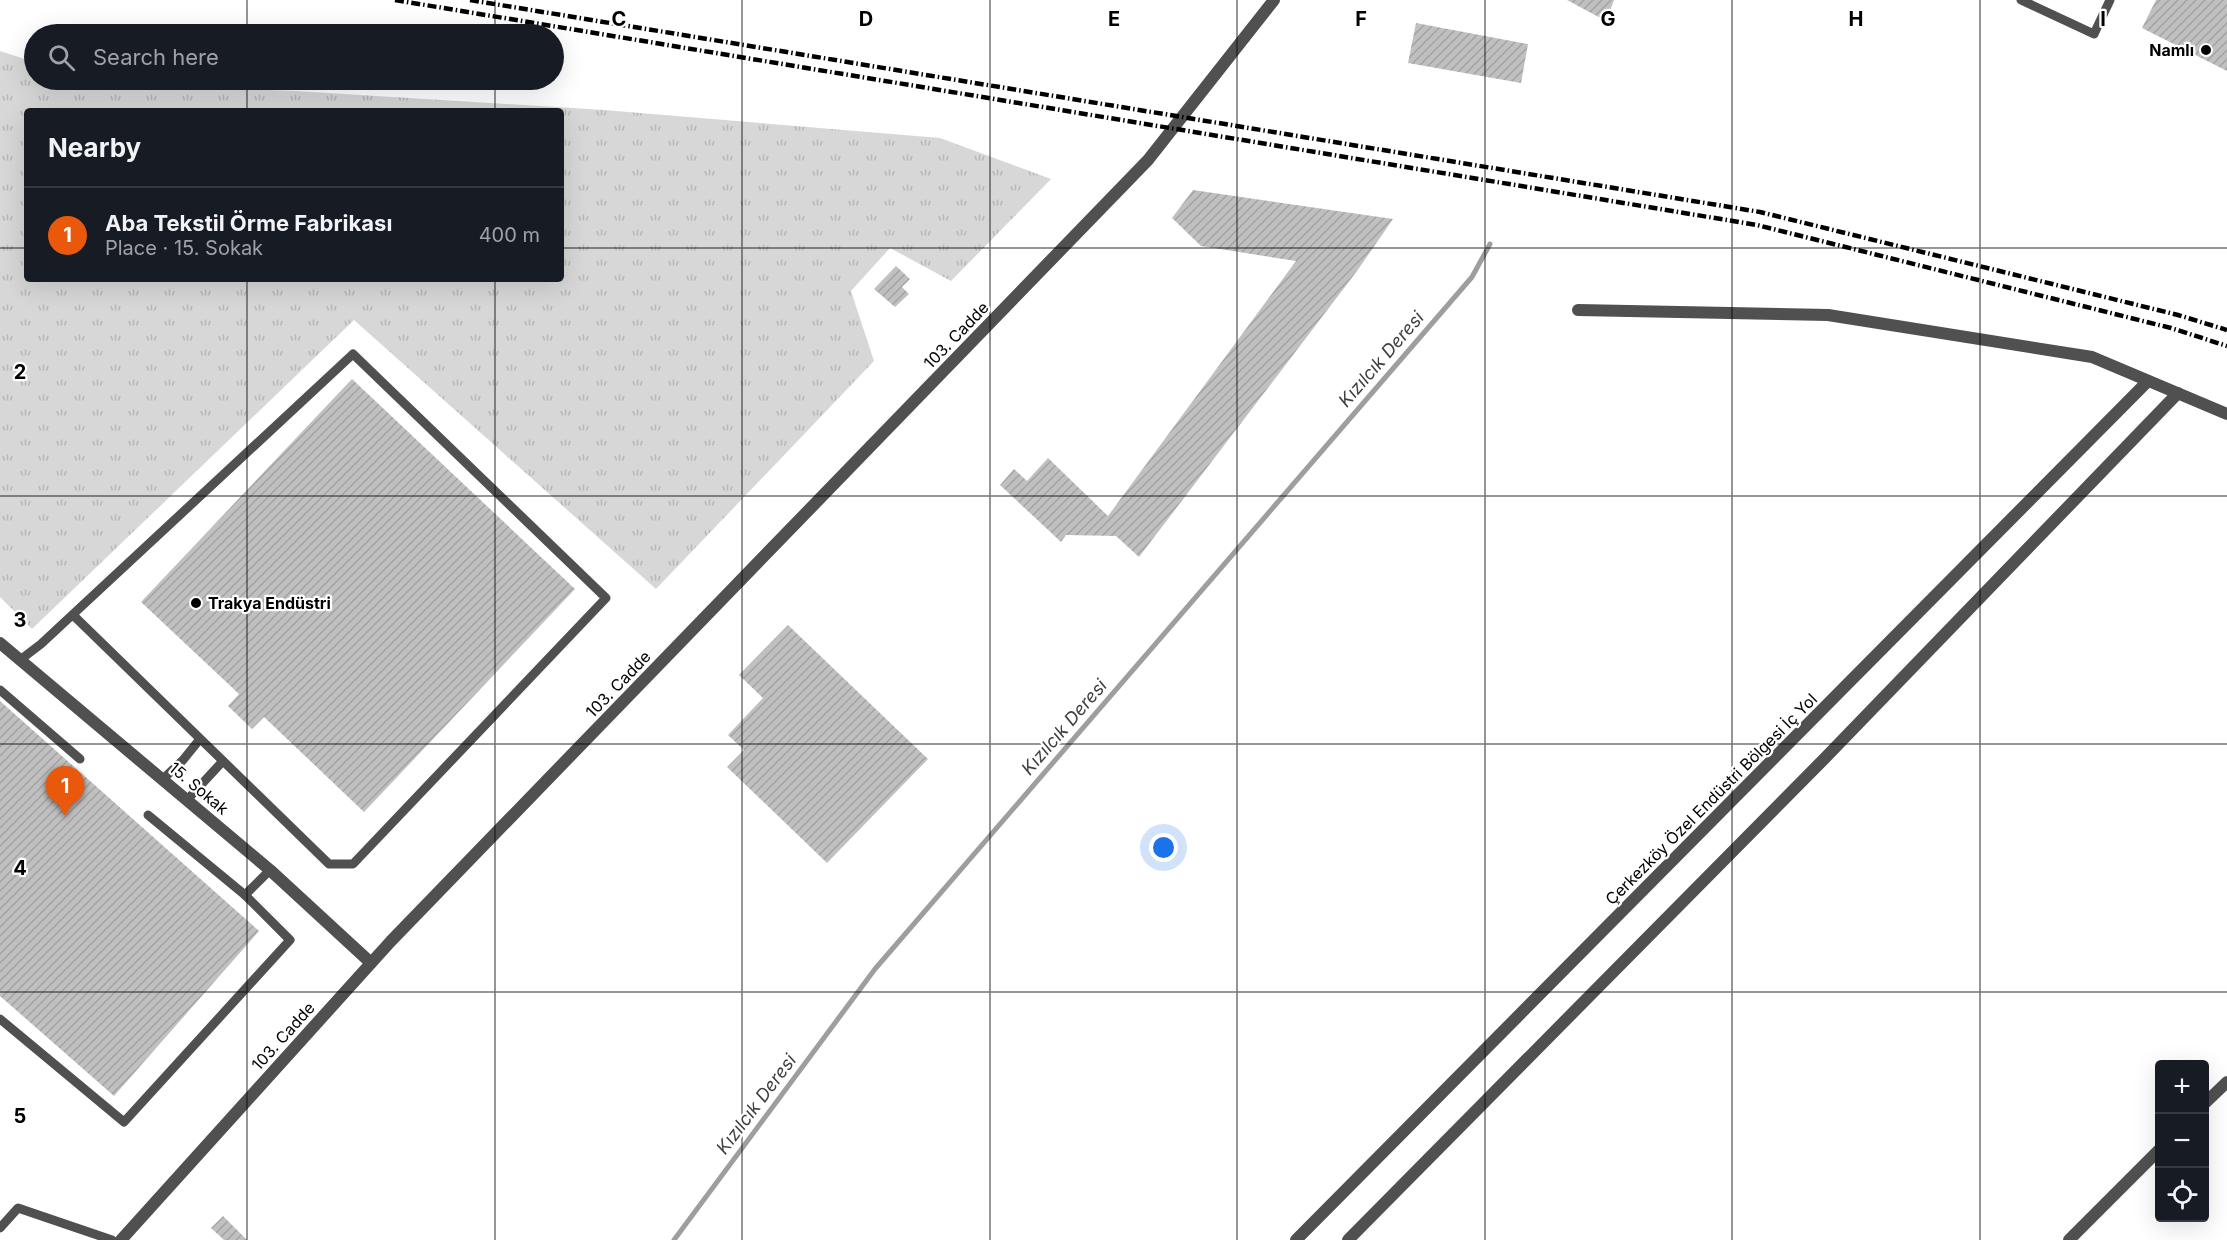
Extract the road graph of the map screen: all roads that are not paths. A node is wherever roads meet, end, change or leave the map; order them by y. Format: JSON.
{"nodes":[{"id":1,"x":1274,"y":0,"type":"edge"},
{"id":2,"x":2021,"y":0,"type":"edge"},
{"id":3,"x":2110,"y":0,"type":"edge"},
{"id":4,"x":1578,"y":310,"type":"dead end"},
{"id":5,"x":2148,"y":381,"type":"junction"},
{"id":6,"x":2178,"y":393,"type":"junction"},
{"id":7,"x":2227,"y":414,"type":"edge"},
{"id":8,"x":72,"y":615,"type":"junction"},
{"id":9,"x":0,"y":643,"type":"edge"},
{"id":10,"x":20,"y":660,"type":"junction"},
{"id":11,"x":0,"y":690,"type":"edge"},
{"id":12,"x":200,"y":739,"type":"junction"},
{"id":13,"x":80,"y":759,"type":"dead end"},
{"id":14,"x":223,"y":761,"type":"junction"},
{"id":15,"x":163,"y":779,"type":"junction"},
{"id":16,"x":187,"y":800,"type":"junction"},
{"id":17,"x":147,"y":815,"type":"dead end"},
{"id":18,"x":270,"y":870,"type":"junction"},
{"id":19,"x":245,"y":895,"type":"junction"},
{"id":20,"x":371,"y":963,"type":"junction"},
{"id":21,"x":0,"y":1019,"type":"edge"},
{"id":22,"x":2227,"y":1082,"type":"edge"},
{"id":23,"x":2209,"y":1100,"type":"edge"},
{"id":24,"x":2155,"y":1154,"type":"edge"},
{"id":25,"x":0,"y":1228,"type":"edge"},
{"id":26,"x":127,"y":1238,"type":"edge"},
{"id":27,"x":112,"y":1240,"type":"edge"},
{"id":28,"x":1296,"y":1240,"type":"edge"},
{"id":29,"x":1348,"y":1240,"type":"edge"},
{"id":30,"x":2069,"y":1240,"type":"edge"}],
"edges":[{"from":1,"to":20,"type":"street","name":"103. Cadde"},
{"from":2,"to":3,"type":"lane"},
{"from":4,"to":5,"type":"street"},
{"from":5,"to":6,"type":"street"},
{"from":5,"to":28,"type":"street","name":"Çerkezköy Özel Endüstri Bölgesi İç Yol"},
{"from":6,"to":7,"type":"street"},
{"from":6,"to":29,"type":"street"},
{"from":8,"to":10,"type":"lane"},
{"from":8,"to":12,"type":"lane"},
{"from":8,"to":14,"type":"lane"},
{"from":9,"to":10,"type":"street","name":"15. Sokak"},
{"from":10,"to":15,"type":"street","name":"15. Sokak"},
{"from":11,"to":13,"type":"lane"},
{"from":12,"to":14,"type":"lane"},
{"from":12,"to":15,"type":"lane"},
{"from":14,"to":16,"type":"lane"},
{"from":15,"to":16,"type":"street","name":"15. Sokak"},
{"from":16,"to":18,"type":"street","name":"15. Sokak"},
{"from":17,"to":19,"type":"lane"},
{"from":18,"to":19,"type":"lane"},
{"from":18,"to":20,"type":"street","name":"15. Sokak"},
{"from":19,"to":21,"type":"lane"},
{"from":20,"to":26,"type":"street","name":"103. Cadde"},
{"from":22,"to":23,"type":"street"},
{"from":24,"to":30,"type":"street"},
{"from":25,"to":27,"type":"lane"}]}
